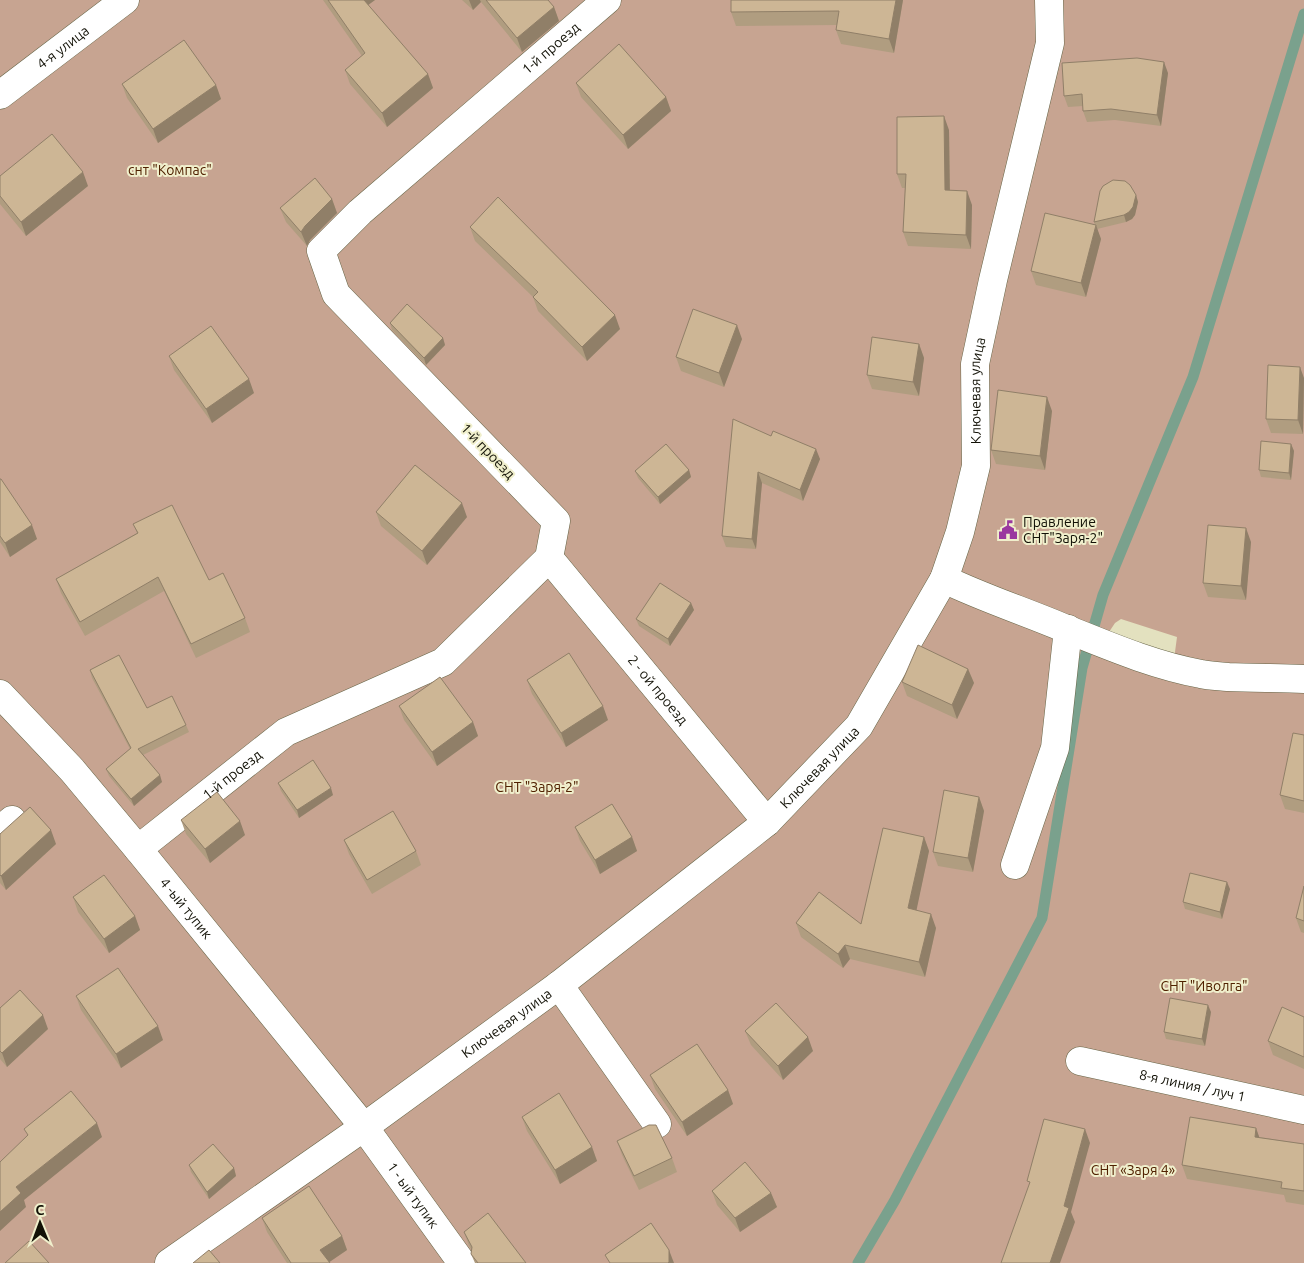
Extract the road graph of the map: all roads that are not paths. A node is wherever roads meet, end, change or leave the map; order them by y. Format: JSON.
{"nodes":[{"id":1,"x":125,"y":0,"type":"edge"},
{"id":2,"x":607,"y":0,"type":"edge"},
{"id":3,"x":1049,"y":0,"type":"edge"},
{"id":4,"x":0,"y":95,"type":"edge"},
{"id":5,"x":549,"y":558,"type":"junction"},
{"id":6,"x":944,"y":578,"type":"junction"},
{"id":7,"x":1082,"y":636,"type":"junction"},
{"id":8,"x":1304,"y":679,"type":"edge"},
{"id":9,"x":0,"y":694,"type":"edge"},
{"id":10,"x":767,"y":822,"type":"junction"},
{"id":11,"x":138,"y":848,"type":"junction"},
{"id":12,"x":1014,"y":864,"type":"dead end"},
{"id":13,"x":559,"y":985,"type":"junction"},
{"id":14,"x":1080,"y":1061,"type":"dead end"},
{"id":15,"x":1304,"y":1110,"type":"edge"},
{"id":16,"x":657,"y":1124,"type":"edge"},
{"id":17,"x":364,"y":1127,"type":"junction"},
{"id":18,"x":169,"y":1263,"type":"edge"},
{"id":19,"x":462,"y":1263,"type":"edge"}],
"edges":[{"from":1,"to":4,"type":"street","name":"4-я улица"},
{"from":2,"to":5,"type":"street","name":"1-й проезд"},
{"from":3,"to":6,"type":"street","name":"Ключевая улица"},
{"from":5,"to":10,"type":"street","name":"2 - ой проезд"},
{"from":5,"to":11,"type":"street","name":"1-й проезд"},
{"from":6,"to":7,"type":"street"},
{"from":6,"to":10,"type":"street","name":"Ключевая улица"},
{"from":7,"to":8,"type":"street"},
{"from":7,"to":12,"type":"street"},
{"from":9,"to":11,"type":"street","name":"4 -ый тупик"},
{"from":10,"to":13,"type":"street","name":"Ключевая улица"},
{"from":11,"to":17,"type":"street","name":"4 -ый тупик"},
{"from":13,"to":16,"type":"street"},
{"from":13,"to":17,"type":"street","name":"Ключевая улица"},
{"from":14,"to":15,"type":"street","name":"8-я линия / луч 1"},
{"from":17,"to":18,"type":"street","name":"Ключевая улица"},
{"from":17,"to":19,"type":"street","name":"1 - ый тупик"}]}
